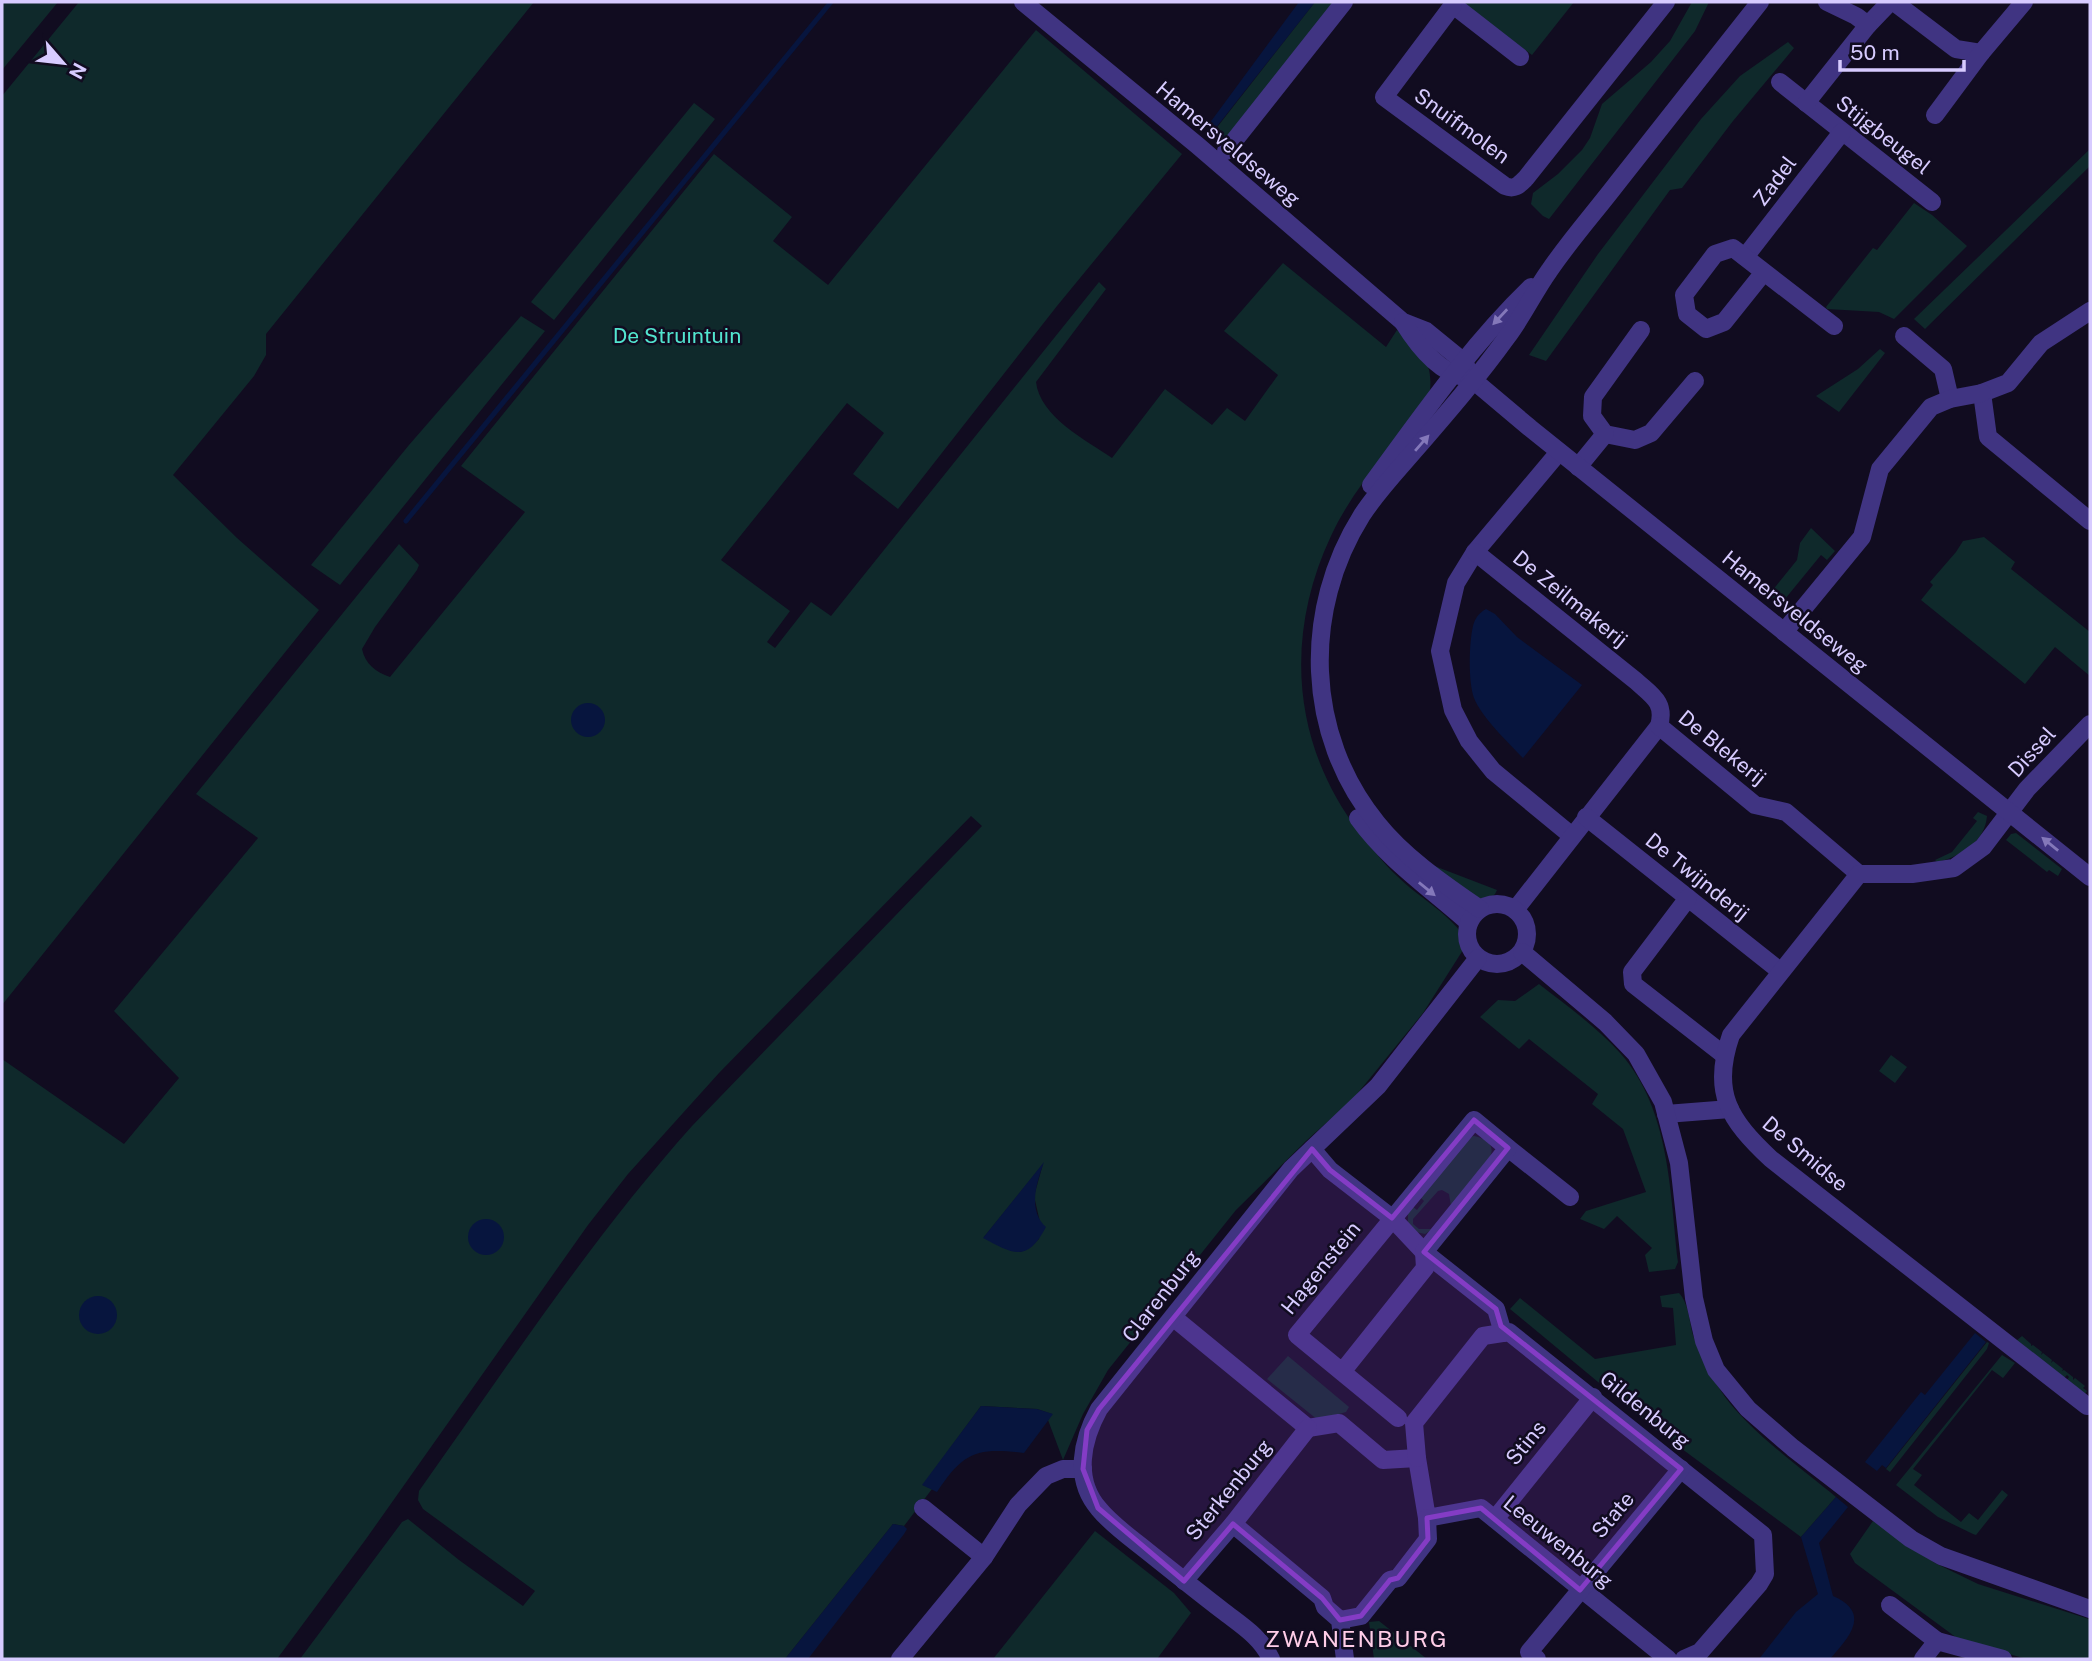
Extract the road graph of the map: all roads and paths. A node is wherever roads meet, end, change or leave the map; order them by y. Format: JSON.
{"nodes":[{"id":1,"x":1023,"y":2,"type":"edge"},
{"id":2,"x":1344,"y":2,"type":"edge"},
{"id":3,"x":1665,"y":2,"type":"edge"},
{"id":4,"x":1759,"y":2,"type":"edge"},
{"id":5,"x":1827,"y":2,"type":"edge"},
{"id":6,"x":1892,"y":2,"type":"edge"},
{"id":7,"x":2024,"y":2,"type":"edge"},
{"id":8,"x":1454,"y":3,"type":"edge"},
{"id":9,"x":1857,"y":15,"type":"edge"},
{"id":10,"x":1981,"y":53,"type":"junction"},
{"id":11,"x":1520,"y":57,"type":"dead end"},
{"id":12,"x":1780,"y":82,"type":"dead end"},
{"id":13,"x":1806,"y":103,"type":"junction"},
{"id":14,"x":1935,"y":115,"type":"dead end"},
{"id":15,"x":1842,"y":132,"type":"junction"},
{"id":16,"x":1226,"y":151,"type":"dead end"},
{"id":17,"x":1932,"y":202,"type":"dead end"},
{"id":18,"x":1745,"y":257,"type":"junction"},
{"id":19,"x":1549,"y":270,"type":"junction"},
{"id":20,"x":1764,"y":272,"type":"junction"},
{"id":21,"x":2090,"y":312,"type":"edge"},
{"id":22,"x":1834,"y":326,"type":"dead end"},
{"id":23,"x":1641,"y":330,"type":"dead end"},
{"id":24,"x":1904,"y":336,"type":"dead end"},
{"id":25,"x":1459,"y":368,"type":"junction"},
{"id":26,"x":1474,"y":380,"type":"junction"},
{"id":27,"x":1695,"y":381,"type":"dead end"},
{"id":28,"x":1982,"y":393,"type":"junction"},
{"id":29,"x":1950,"y":400,"type":"junction"},
{"id":30,"x":1605,"y":434,"type":"junction"},
{"id":31,"x":1559,"y":452,"type":"junction"},
{"id":32,"x":1578,"y":467,"type":"junction"},
{"id":33,"x":2090,"y":520,"type":"edge"},
{"id":34,"x":1475,"y":552,"type":"junction"},
{"id":35,"x":1784,"y":632,"type":"junction"},
{"id":36,"x":1636,"y":681,"type":"joint"},
{"id":37,"x":2090,"y":724,"type":"edge"},
{"id":38,"x":1659,"y":726,"type":"junction"},
{"id":39,"x":2009,"y":812,"type":"junction"},
{"id":40,"x":1586,"y":817,"type":"junction"},
{"id":41,"x":1572,"y":836,"type":"junction"},
{"id":42,"x":1859,"y":874,"type":"junction"},
{"id":43,"x":2090,"y":877,"type":"edge"},
{"id":44,"x":1688,"y":898,"type":"junction"},
{"id":45,"x":1515,"y":910,"type":"junction"},
{"id":46,"x":1474,"y":916,"type":"junction"},
{"id":47,"x":1522,"y":952,"type":"junction"},
{"id":48,"x":1478,"y":958,"type":"junction"},
{"id":49,"x":1780,"y":971,"type":"junction"},
{"id":50,"x":1724,"y":1055,"type":"junction"},
{"id":51,"x":1730,"y":1109,"type":"junction"},
{"id":52,"x":1666,"y":1114,"type":"junction"},
{"id":53,"x":1508,"y":1148,"type":"junction"},
{"id":54,"x":1312,"y":1149,"type":"junction"},
{"id":55,"x":1570,"y":1197,"type":"dead end"},
{"id":56,"x":1392,"y":1218,"type":"junction"},
{"id":57,"x":1424,"y":1252,"type":"junction"},
{"id":58,"x":1174,"y":1318,"type":"junction"},
{"id":59,"x":1503,"y":1332,"type":"junction"},
{"id":60,"x":1342,"y":1372,"type":"junction"},
{"id":61,"x":1593,"y":1397,"type":"junction"},
{"id":62,"x":2087,"y":1406,"type":"dead end"},
{"id":63,"x":1398,"y":1418,"type":"dead end"},
{"id":64,"x":1308,"y":1427,"type":"junction"},
{"id":65,"x":1417,"y":1458,"type":"junction"},
{"id":66,"x":1083,"y":1469,"type":"junction"},
{"id":67,"x":1681,"y":1469,"type":"junction"},
{"id":68,"x":923,"y":1508,"type":"dead end"},
{"id":69,"x":1427,"y":1518,"type":"junction"},
{"id":70,"x":1495,"y":1518,"type":"junction"},
{"id":71,"x":1233,"y":1524,"type":"junction"},
{"id":72,"x":984,"y":1557,"type":"junction"},
{"id":73,"x":1184,"y":1581,"type":"junction"},
{"id":74,"x":1580,"y":1590,"type":"junction"},
{"id":75,"x":1890,"y":1605,"type":"dead end"},
{"id":76,"x":2090,"y":1609,"type":"edge"},
{"id":77,"x":1340,"y":1620,"type":"junction"},
{"id":78,"x":1937,"y":1641,"type":"junction"},
{"id":79,"x":900,"y":1659,"type":"edge"},
{"id":80,"x":1271,"y":1659,"type":"edge"},
{"id":81,"x":1345,"y":1659,"type":"edge"},
{"id":82,"x":1537,"y":1659,"type":"edge"},
{"id":83,"x":1667,"y":1659,"type":"edge"},
{"id":84,"x":1684,"y":1659,"type":"edge"},
{"id":85,"x":1923,"y":1659,"type":"edge"},
{"id":86,"x":2003,"y":1659,"type":"edge"}],
"edges":[{"from":1,"to":25,"type":"street","name":"Hamersveldseweg"},
{"from":2,"to":16,"type":"street"},
{"from":3,"to":8,"type":"street","name":"Snuifmolen"},
{"from":4,"to":19,"type":"street"},
{"from":5,"to":9,"type":"street"},
{"from":6,"to":9,"type":"street","name":"Stijgbeugel"},
{"from":6,"to":10,"type":"street"},
{"from":7,"to":10,"type":"street"},
{"from":8,"to":11,"type":"street"},
{"from":9,"to":13,"type":"street","name":"Stijgbeugel"},
{"from":10,"to":14,"type":"street"},
{"from":12,"to":13,"type":"street","name":"Stijgbeugel"},
{"from":13,"to":15,"type":"street","name":"Stijgbeugel"},
{"from":15,"to":17,"type":"street","name":"Stijgbeugel"},
{"from":15,"to":18,"type":"street","name":"Zadel"},
{"from":18,"to":20,"type":"street"},
{"from":18,"to":20,"type":"street"},
{"from":19,"to":25,"type":"street","one_way":true},
{"from":19,"to":26,"type":"street"},
{"from":20,"to":22,"type":"street"},
{"from":21,"to":28,"type":"street"},
{"from":23,"to":30,"type":"street"},
{"from":24,"to":29,"type":"street"},
{"from":25,"to":26,"type":"street","name":"Hamersveldseweg"},
{"from":25,"to":46,"type":"street","one_way":true},
{"from":26,"to":31,"type":"street","name":"Hamersveldseweg"},
{"from":46,"to":26,"type":"street","one_way":true},
{"from":27,"to":30,"type":"street"},
{"from":28,"to":29,"type":"street"},
{"from":28,"to":33,"type":"street"},
{"from":29,"to":35,"type":"street"},
{"from":30,"to":32,"type":"street"},
{"from":31,"to":32,"type":"street","name":"Hamersveldseweg"},
{"from":31,"to":34,"type":"street"},
{"from":32,"to":35,"type":"street","name":"Hamersveldseweg"},
{"from":34,"to":36,"type":"street","name":"De Zeilmakerij"},
{"from":34,"to":41,"type":"street"},
{"from":35,"to":39,"type":"street","name":"Hamersveldseweg"},
{"from":36,"to":38,"type":"street","name":"De Blekerij"},
{"from":37,"to":39,"type":"street","name":"Dissel"},
{"from":38,"to":40,"type":"street","name":"De Blekerij"},
{"from":38,"to":42,"type":"street","name":"De Blekerij"},
{"from":39,"to":42,"type":"street"},
{"from":43,"to":39,"type":"street","name":"Hamersveldseweg","one_way":true},
{"from":40,"to":41,"type":"street","name":"De Blekerij"},
{"from":40,"to":44,"type":"street","name":"De Twijnderij"},
{"from":41,"to":45,"type":"street","name":"De Blekerij"},
{"from":42,"to":49,"type":"street","name":"De Smidse"},
{"from":44,"to":49,"type":"street","name":"De Twijnderij"},
{"from":44,"to":50,"type":"street"},
{"from":45,"to":46,"type":"street"},
{"from":45,"to":47,"type":"street"},
{"from":46,"to":48,"type":"street"},
{"from":47,"to":48,"type":"street"},
{"from":47,"to":52,"type":"street"},
{"from":48,"to":54,"type":"street","name":"Clarenburg"},
{"from":49,"to":50,"type":"street","name":"De Smidse"},
{"from":50,"to":51,"type":"street","name":"De Smidse"},
{"from":51,"to":52,"type":"street"},
{"from":51,"to":62,"type":"street","name":"De Smidse"},
{"from":52,"to":76,"type":"street"},
{"from":53,"to":55,"type":"street","name":"Hagenstein"},
{"from":53,"to":56,"type":"street","name":"Hagenstein"},
{"from":53,"to":57,"type":"street"},
{"from":54,"to":56,"type":"street","name":"Hagenstein"},
{"from":54,"to":58,"type":"street","name":"Clarenburg"},
{"from":56,"to":57,"type":"street","name":"Hagenstein"},
{"from":56,"to":60,"type":"street","name":"Hagenstein"},
{"from":57,"to":59,"type":"street","name":"Hagenstein"},
{"from":57,"to":60,"type":"street"},
{"from":58,"to":64,"type":"street"},
{"from":58,"to":66,"type":"street","name":"Clarenburg"},
{"from":59,"to":61,"type":"street","name":"Gildenburg"},
{"from":59,"to":65,"type":"street"},
{"from":60,"to":63,"type":"street","name":"Hagenstein"},
{"from":61,"to":67,"type":"street","name":"Gildenburg"},
{"from":61,"to":70,"type":"street","name":"Stins"},
{"from":64,"to":65,"type":"street"},
{"from":64,"to":71,"type":"street","name":"Sterkenburg"},
{"from":65,"to":69,"type":"street"},
{"from":66,"to":72,"type":"street"},
{"from":66,"to":73,"type":"street","name":"Clarenburg"},
{"from":67,"to":74,"type":"street","name":"State"},
{"from":67,"to":84,"type":"street","name":"Gildenburg"},
{"from":68,"to":72,"type":"street"},
{"from":69,"to":70,"type":"street","name":"Leeuwenburg"},
{"from":69,"to":77,"type":"street"},
{"from":70,"to":74,"type":"street","name":"Leeuwenburg"},
{"from":71,"to":73,"type":"street","name":"Sterkenburg"},
{"from":71,"to":77,"type":"street"},
{"from":72,"to":79,"type":"street"},
{"from":73,"to":80,"type":"street","name":"Clarenburg"},
{"from":74,"to":82,"type":"street","name":"State"},
{"from":74,"to":83,"type":"street","name":"Leeuwenburg"},
{"from":75,"to":78,"type":"street"},
{"from":77,"to":81,"type":"street"},
{"from":78,"to":85,"type":"street"},
{"from":78,"to":86,"type":"street"}]}
